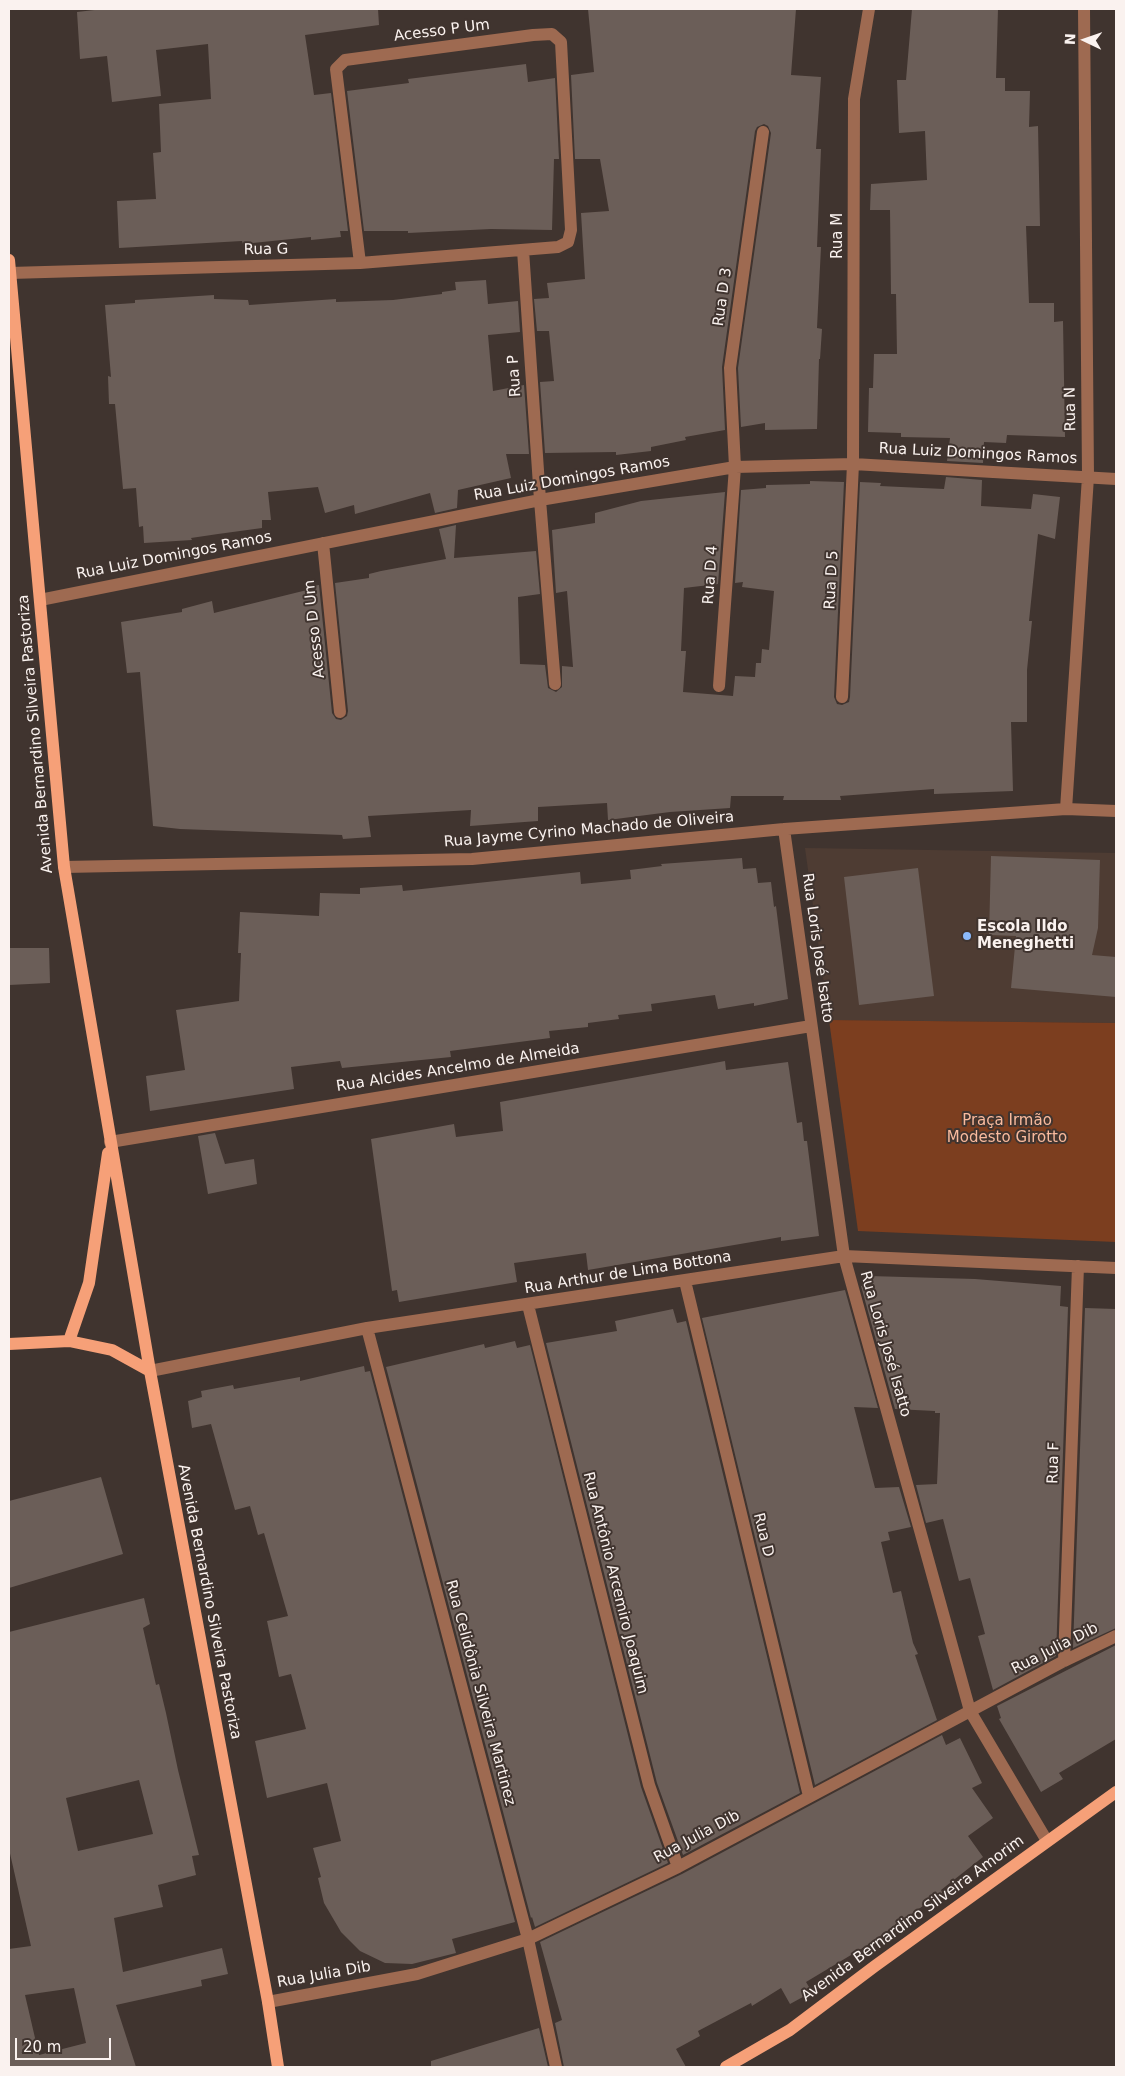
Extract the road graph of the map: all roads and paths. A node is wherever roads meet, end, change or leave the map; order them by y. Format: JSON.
{"nodes":[{"id":1,"x":869,"y":9,"type":"edge"},
{"id":2,"x":1084,"y":9,"type":"edge"},
{"id":3,"x":763,"y":132,"type":"dead end"},
{"id":4,"x":523,"y":250,"type":"junction"},
{"id":5,"x":360,"y":264,"type":"junction"},
{"id":6,"x":9,"y":266,"type":"edge"},
{"id":7,"x":854,"y":464,"type":"junction"},
{"id":8,"x":735,"y":467,"type":"junction"},
{"id":9,"x":1088,"y":477,"type":"junction"},
{"id":10,"x":1116,"y":479,"type":"edge"},
{"id":11,"x":540,"y":500,"type":"junction"},
{"id":12,"x":324,"y":543,"type":"junction"},
{"id":13,"x":40,"y":600,"type":"junction"},
{"id":14,"x":555,"y":684,"type":"dead end"},
{"id":15,"x":719,"y":686,"type":"dead end"},
{"id":16,"x":842,"y":697,"type":"dead end"},
{"id":17,"x":340,"y":712,"type":"dead end"},
{"id":18,"x":1066,"y":809,"type":"junction"},
{"id":19,"x":1116,"y":811,"type":"edge"},
{"id":20,"x":784,"y":829,"type":"junction"},
{"id":21,"x":64,"y":867,"type":"junction"},
{"id":22,"x":811,"y":1026,"type":"junction"},
{"id":23,"x":110,"y":1142,"type":"junction"},
{"id":24,"x":844,"y":1256,"type":"junction"},
{"id":25,"x":1078,"y":1266,"type":"junction"},
{"id":26,"x":1116,"y":1268,"type":"edge"},
{"id":27,"x":685,"y":1281,"type":"junction"},
{"id":28,"x":528,"y":1305,"type":"junction"},
{"id":29,"x":367,"y":1328,"type":"junction"},
{"id":30,"x":69,"y":1341,"type":"junction"},
{"id":31,"x":9,"y":1344,"type":"edge"},
{"id":32,"x":150,"y":1371,"type":"junction"},
{"id":33,"x":1116,"y":1636,"type":"edge"},
{"id":34,"x":1064,"y":1661,"type":"junction"},
{"id":35,"x":970,"y":1712,"type":"junction"},
{"id":36,"x":1116,"y":1792,"type":"edge"},
{"id":37,"x":809,"y":1796,"type":"junction"},
{"id":38,"x":1047,"y":1841,"type":"junction"},
{"id":39,"x":678,"y":1866,"type":"junction"},
{"id":40,"x":528,"y":1939,"type":"junction"},
{"id":41,"x":268,"y":2002,"type":"junction"},
{"id":42,"x":278,"y":2067,"type":"edge"},
{"id":43,"x":556,"y":2067,"type":"edge"},
{"id":44,"x":726,"y":2067,"type":"edge"}],
"edges":[{"from":1,"to":7,"type":"street","name":"Rua M"},
{"from":2,"to":9,"type":"street","name":"Rua N"},
{"from":3,"to":8,"type":"street","name":"Rua D 3"},
{"from":4,"to":5,"type":"street","name":"Rua G"},
{"from":4,"to":5,"type":"street","name":"Acesso P Um"},
{"from":4,"to":11,"type":"street","name":"Rua P"},
{"from":5,"to":6,"type":"street","name":"Rua G"},
{"from":6,"to":13,"type":"main road","name":"Avenida Bernardino Silveira Pastoriza"},
{"from":7,"to":8,"type":"street","name":"Rua Luiz Domingos Ramos"},
{"from":7,"to":9,"type":"street","name":"Rua Luiz Domingos Ramos"},
{"from":7,"to":16,"type":"street","name":"Rua D 5"},
{"from":8,"to":11,"type":"street","name":"Rua Luiz Domingos Ramos"},
{"from":8,"to":15,"type":"street","name":"Rua D 4"},
{"from":9,"to":10,"type":"street","name":"Rua Luiz Domingos Ramos"},
{"from":9,"to":18,"type":"street","name":"Rua N"},
{"from":11,"to":12,"type":"street","name":"Rua Luiz Domingos Ramos"},
{"from":11,"to":14,"type":"street","name":"Rua P"},
{"from":12,"to":13,"type":"street","name":"Rua Luiz Domingos Ramos"},
{"from":12,"to":17,"type":"street","name":"Acesso D Um"},
{"from":13,"to":21,"type":"main road","name":"Avenida Bernardino Silveira Pastoriza"},
{"from":18,"to":19,"type":"street","name":"Rua Jayme Cyrino Machado de Oliveira"},
{"from":18,"to":20,"type":"street","name":"Rua Jayme Cyrino Machado de Oliveira"},
{"from":20,"to":21,"type":"street","name":"Rua Jayme Cyrino Machado de Oliveira"},
{"from":20,"to":22,"type":"street","name":"Rua Loris José Isatto"},
{"from":21,"to":23,"type":"main road","name":"Avenida Bernardino Silveira Pastoriza"},
{"from":22,"to":23,"type":"street","name":"Rua Alcides Ancelmo de Almeida"},
{"from":22,"to":24,"type":"street","name":"Rua Loris José Isatto"},
{"from":23,"to":30,"type":"main road","name":"Avenida Bernardino Silveira Pastoriza"},
{"from":23,"to":32,"type":"main road","name":"Avenida Bernardino Silveira Pastoriza"},
{"from":24,"to":25,"type":"street","name":"Rua Arthur de Lima Bottona"},
{"from":24,"to":27,"type":"street","name":"Rua Arthur de Lima Bottona"},
{"from":24,"to":35,"type":"street","name":"Rua Loris José Isatto"},
{"from":25,"to":26,"type":"street","name":"Rua Arthur de Lima Bottona"},
{"from":25,"to":34,"type":"street","name":"Rua F"},
{"from":27,"to":28,"type":"street","name":"Rua Arthur de Lima Bottona"},
{"from":27,"to":37,"type":"street","name":"Rua D"},
{"from":28,"to":29,"type":"street","name":"Rua Arthur de Lima Bottona"},
{"from":28,"to":39,"type":"street","name":"Rua Antônio Arcemiro Joaquim"},
{"from":29,"to":32,"type":"street","name":"Rua Arthur de Lima Bottona"},
{"from":29,"to":40,"type":"street","name":"Rua Celidônia Silveira Martinez"},
{"from":30,"to":31,"type":"main road"},
{"from":30,"to":32,"type":"main road"},
{"from":32,"to":41,"type":"main road","name":"Avenida Bernardino Silveira Pastoriza"},
{"from":33,"to":34,"type":"street","name":"Rua Julia Dib"},
{"from":34,"to":35,"type":"street","name":"Rua Julia Dib"},
{"from":35,"to":37,"type":"street","name":"Rua Julia Dib"},
{"from":35,"to":38,"type":"street","name":"Rua Loris José Isatto"},
{"from":36,"to":38,"type":"main road","name":"Avenida Bernardino Silveira Amorim"},
{"from":37,"to":39,"type":"street","name":"Rua Julia Dib"},
{"from":38,"to":44,"type":"main road","name":"Avenida Bernardino Silveira Amorim"},
{"from":39,"to":40,"type":"street","name":"Rua Julia Dib"},
{"from":40,"to":41,"type":"street","name":"Rua Julia Dib"},
{"from":40,"to":43,"type":"street","name":"Rua Celidônia Silveira Martinez"},
{"from":41,"to":42,"type":"main road","name":"Avenida Bernardino Silveira Pastoriza"}]}
